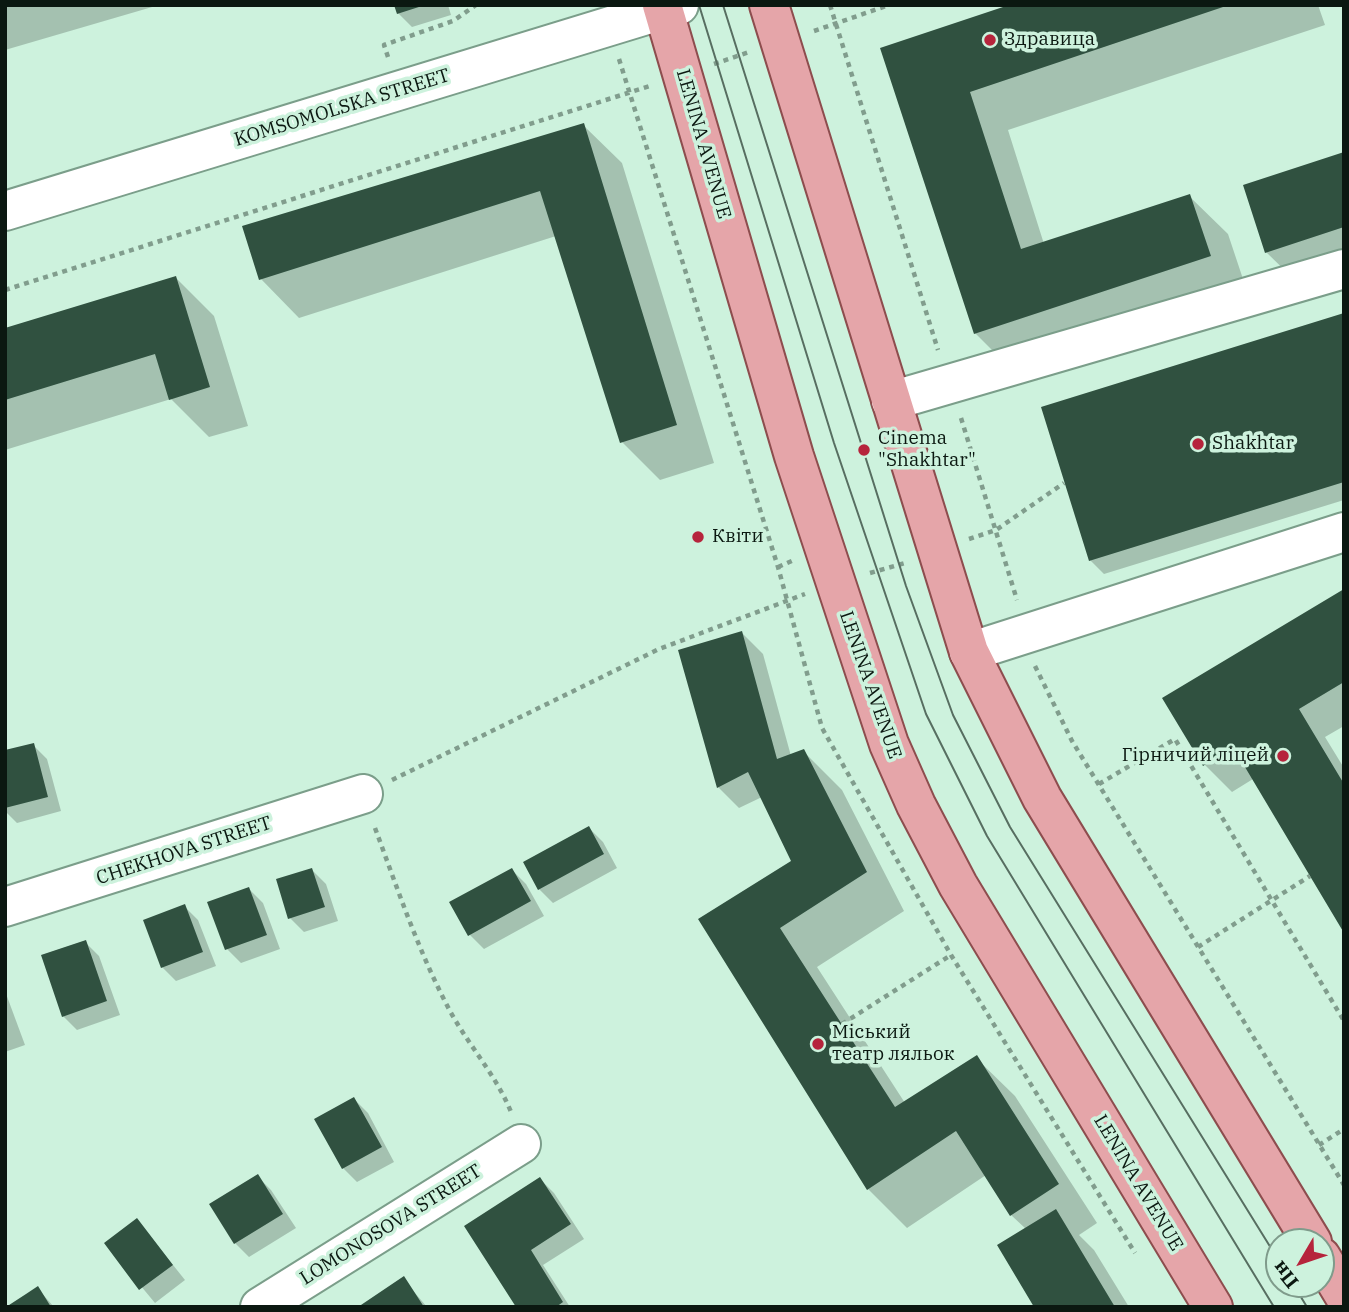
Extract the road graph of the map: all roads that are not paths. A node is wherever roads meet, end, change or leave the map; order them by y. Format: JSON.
{"nodes":[{"id":1,"x":769,"y":5,"type":"edge"},
{"id":2,"x":668,"y":7,"type":"edge"},
{"id":3,"x":5,"y":211,"type":"edge"},
{"id":4,"x":1344,"y":269,"type":"edge"},
{"id":5,"x":891,"y":401,"type":"junction"},
{"id":6,"x":1344,"y":532,"type":"edge"},
{"id":7,"x":969,"y":653,"type":"junction"},
{"id":8,"x":363,"y":794,"type":"road end"},
{"id":9,"x":5,"y":907,"type":"edge"},
{"id":10,"x":521,"y":1144,"type":"road end"},
{"id":11,"x":1303,"y":1228,"type":"edge"},
{"id":12,"x":260,"y":1307,"type":"edge"},
{"id":13,"x":1213,"y":1307,"type":"edge"}],
"edges":[{"from":1,"to":5,"type":"main road"},
{"from":2,"to":3,"type":"street","name":"KOMSOMOLSKA STREET"},
{"from":2,"to":13,"type":"main road","name":"LENINA AVENUE"},
{"from":4,"to":5,"type":"street"},
{"from":5,"to":7,"type":"main road"},
{"from":6,"to":7,"type":"street"},
{"from":7,"to":11,"type":"main road"},
{"from":8,"to":9,"type":"street","name":"CHEKHOVA STREET"},
{"from":10,"to":12,"type":"street","name":"LOMONOSOVA STREET"}]}
